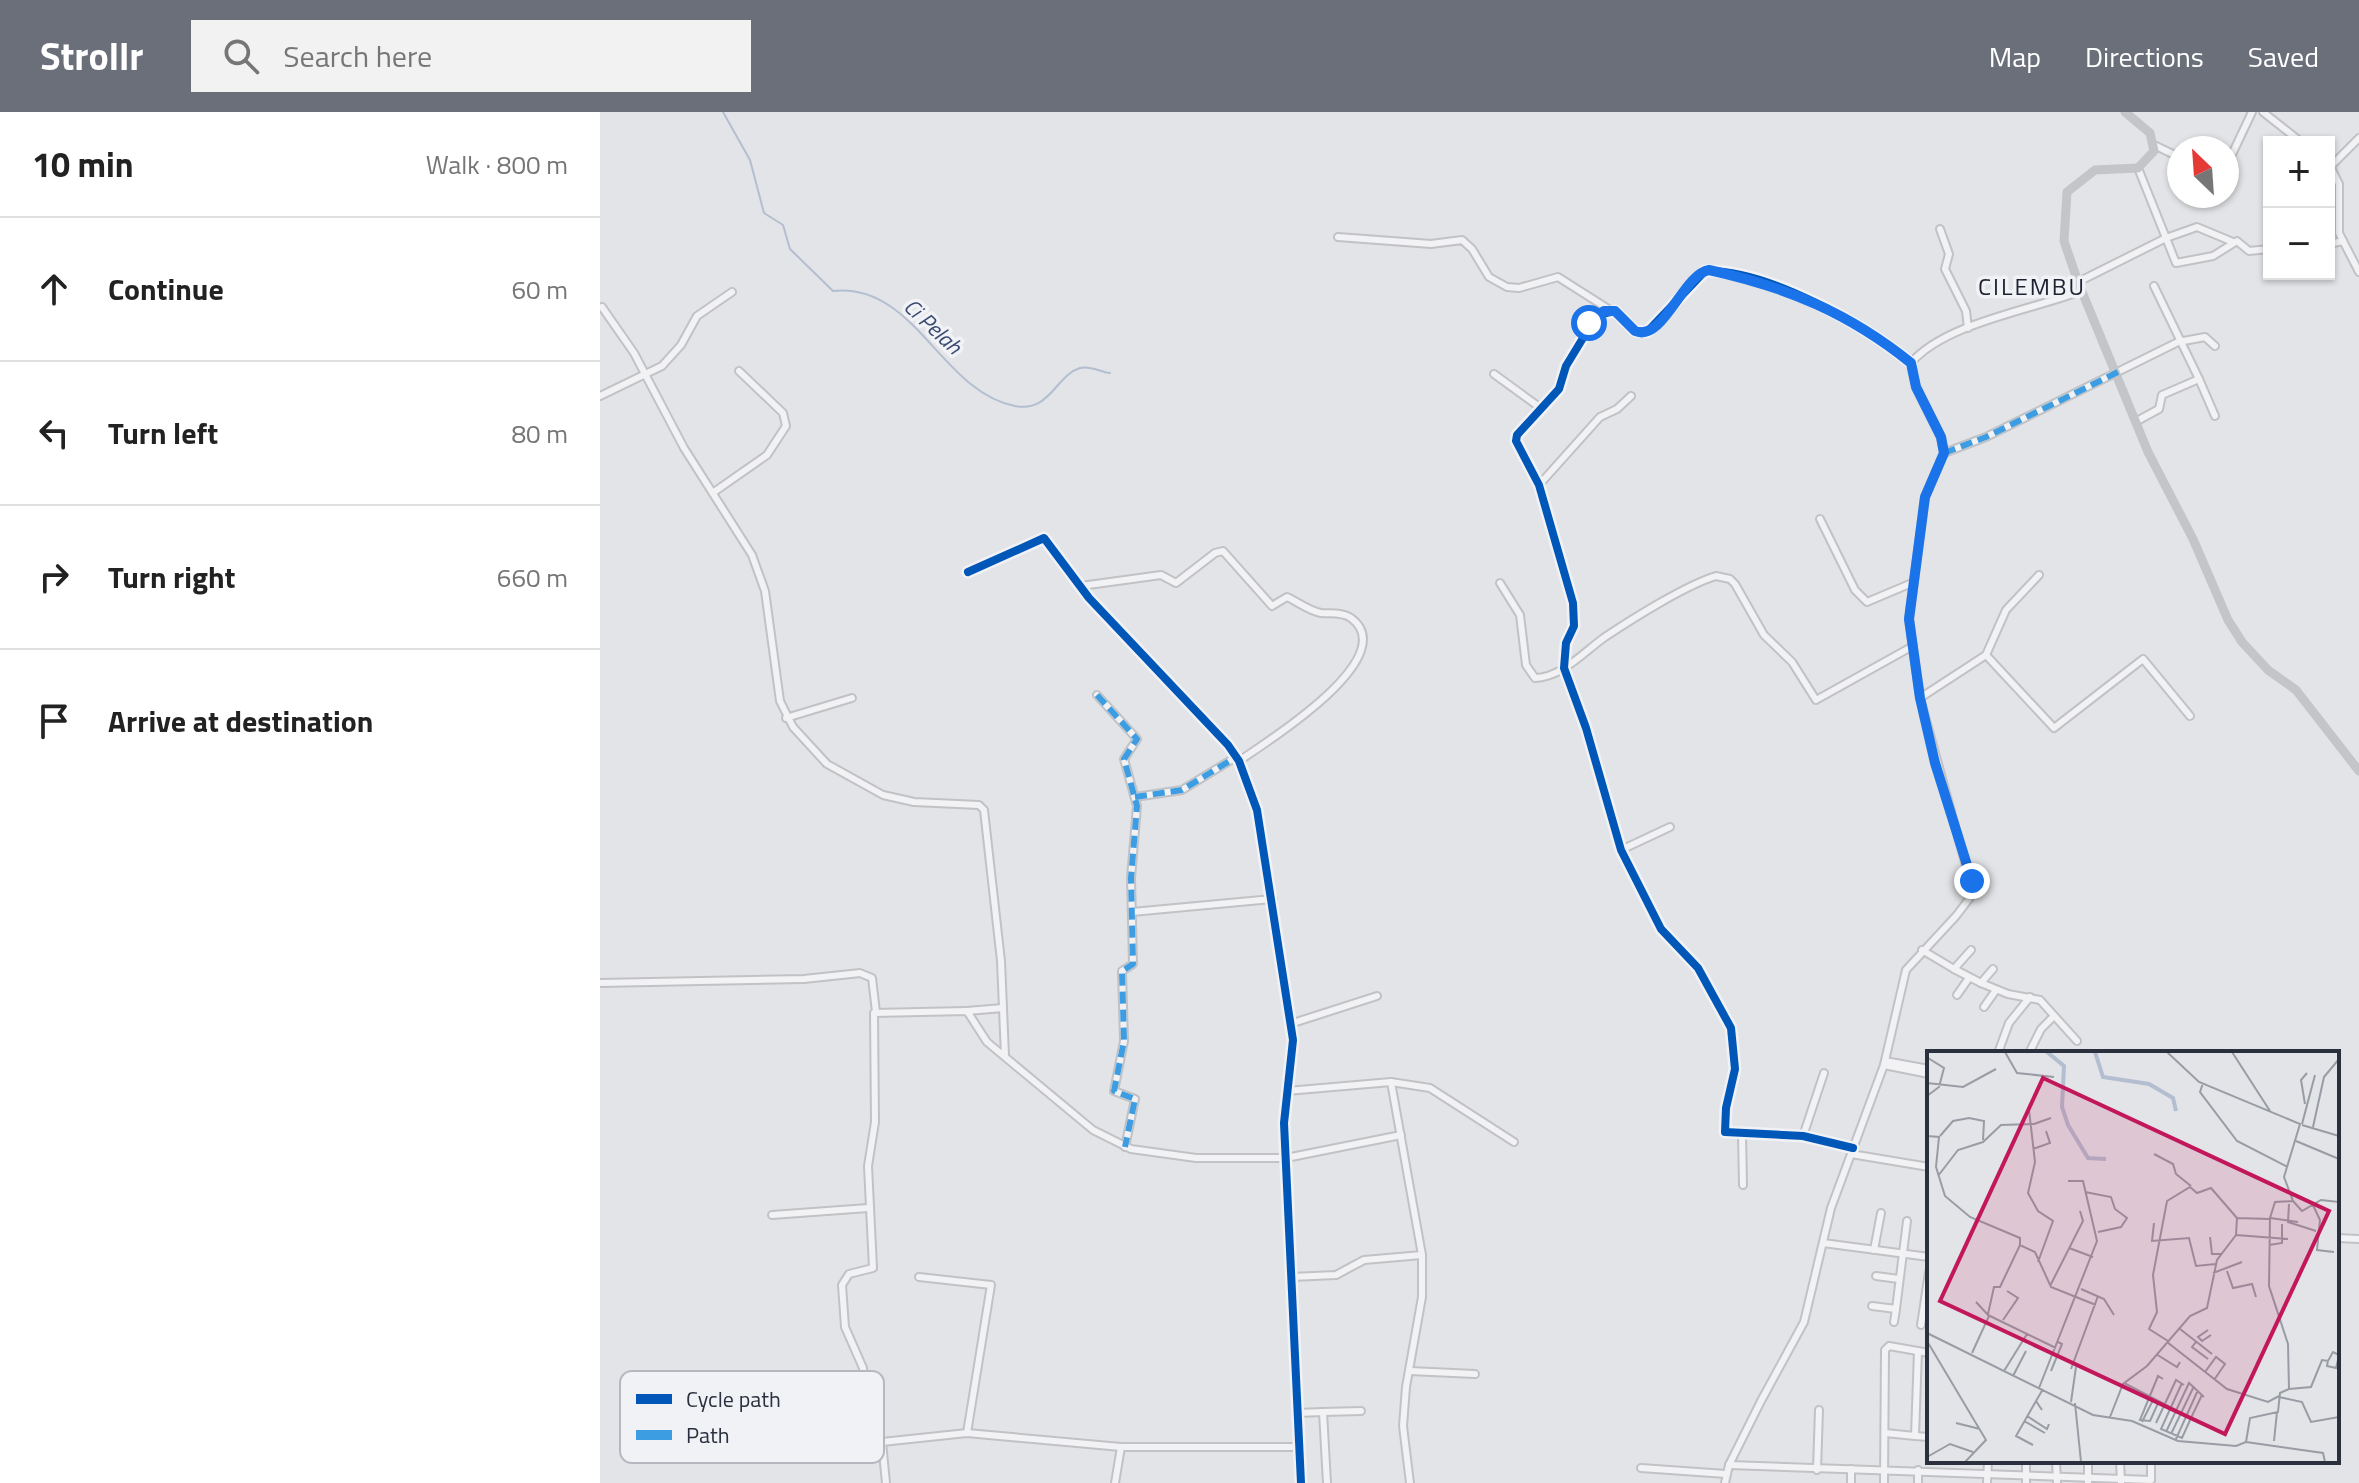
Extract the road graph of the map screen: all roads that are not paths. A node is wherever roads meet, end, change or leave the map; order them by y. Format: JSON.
{"nodes":[{"id":1,"x":2125,"y":112,"type":"edge"},
{"id":2,"x":2252,"y":112,"type":"edge"},
{"id":3,"x":2263,"y":112,"type":"edge"},
{"id":4,"x":2293,"y":136,"type":"edge"},
{"id":5,"x":2359,"y":138,"type":"edge"},
{"id":6,"x":2239,"y":140,"type":"edge"},
{"id":7,"x":2154,"y":145,"type":"junction"},
{"id":8,"x":2167,"y":151,"type":"edge"},
{"id":9,"x":2335,"y":160,"type":"edge"},
{"id":10,"x":2138,"y":168,"type":"junction"},
{"id":11,"x":2335,"y":173,"type":"edge"},
{"id":12,"x":1940,"y":229,"type":"dead end"},
{"id":13,"x":1338,"y":237,"type":"dead end"},
{"id":14,"x":2166,"y":238,"type":"junction"},
{"id":15,"x":2343,"y":241,"type":"junction"},
{"id":16,"x":2233,"y":242,"type":"junction"},
{"id":17,"x":2335,"y":243,"type":"edge"},
{"id":18,"x":2263,"y":250,"type":"edge"},
{"id":19,"x":2359,"y":272,"type":"edge"},
{"id":20,"x":2154,"y":286,"type":"dead end"},
{"id":21,"x":2080,"y":287,"type":"junction"},
{"id":22,"x":732,"y":292,"type":"dead end"},
{"id":23,"x":602,"y":307,"type":"dead end"},
{"id":24,"x":1610,"y":310,"type":"junction"},
{"id":25,"x":1968,"y":328,"type":"junction"},
{"id":26,"x":2178,"y":342,"type":"junction"},
{"id":27,"x":2215,"y":346,"type":"dead end"},
{"id":28,"x":1911,"y":363,"type":"junction"},
{"id":29,"x":739,"y":371,"type":"dead end"},
{"id":30,"x":2118,"y":372,"type":"junction"},
{"id":31,"x":644,"y":374,"type":"junction"},
{"id":32,"x":1494,"y":374,"type":"dead end"},
{"id":33,"x":2199,"y":379,"type":"junction"},
{"id":34,"x":600,"y":396,"type":"edge"},
{"id":35,"x":1631,"y":396,"type":"dead end"},
{"id":36,"x":1542,"y":409,"type":"junction"},
{"id":37,"x":2215,"y":416,"type":"dead end"},
{"id":38,"x":2137,"y":421,"type":"junction"},
{"id":39,"x":1944,"y":453,"type":"junction"},
{"id":40,"x":1539,"y":485,"type":"junction"},
{"id":41,"x":714,"y":492,"type":"junction"},
{"id":42,"x":1820,"y":519,"type":"dead end"},
{"id":43,"x":968,"y":572,"type":"dead end"},
{"id":44,"x":2039,"y":575,"type":"dead end"},
{"id":45,"x":1500,"y":583,"type":"dead end"},
{"id":46,"x":1912,"y":583,"type":"junction"},
{"id":47,"x":1081,"y":586,"type":"junction"},
{"id":48,"x":1913,"y":646,"type":"junction"},
{"id":49,"x":1986,"y":655,"type":"junction"},
{"id":50,"x":1564,"y":668,"type":"junction"},
{"id":51,"x":1097,"y":695,"type":"dead end"},
{"id":52,"x":852,"y":698,"type":"dead end"},
{"id":53,"x":1920,"y":698,"type":"junction"},
{"id":54,"x":2190,"y":716,"type":"dead end"},
{"id":55,"x":786,"y":718,"type":"junction"},
{"id":56,"x":1237,"y":759,"type":"junction"},
{"id":57,"x":2359,"y":771,"type":"edge"},
{"id":58,"x":1135,"y":797,"type":"junction"},
{"id":59,"x":1670,"y":827,"type":"dead end"},
{"id":60,"x":1621,"y":850,"type":"junction"},
{"id":61,"x":1273,"y":899,"type":"junction"},
{"id":62,"x":1132,"y":912,"type":"junction"},
{"id":63,"x":1922,"y":950,"type":"junction"},
{"id":64,"x":1971,"y":950,"type":"dead end"},
{"id":65,"x":1954,"y":969,"type":"junction"},
{"id":66,"x":1993,"y":969,"type":"dead end"},
{"id":67,"x":1969,"y":978,"type":"junction"},
{"id":68,"x":600,"y":983,"type":"edge"},
{"id":69,"x":1981,"y":983,"type":"junction"},
{"id":70,"x":1996,"y":990,"type":"junction"},
{"id":71,"x":1957,"y":995,"type":"dead end"},
{"id":72,"x":1377,"y":996,"type":"dead end"},
{"id":73,"x":2030,"y":997,"type":"junction"},
{"id":74,"x":1984,"y":1007,"type":"dead end"},
{"id":75,"x":1003,"y":1008,"type":"junction"},
{"id":76,"x":967,"y":1011,"type":"junction"},
{"id":77,"x":876,"y":1012,"type":"junction"},
{"id":78,"x":2054,"y":1016,"type":"junction"},
{"id":79,"x":1290,"y":1024,"type":"junction"},
{"id":80,"x":2077,"y":1041,"type":"dead end"},
{"id":81,"x":1999,"y":1051,"type":"edge"},
{"id":82,"x":2030,"y":1051,"type":"edge"},
{"id":83,"x":1005,"y":1056,"type":"junction"},
{"id":84,"x":1884,"y":1063,"type":"junction"},
{"id":85,"x":1927,"y":1072,"type":"edge"},
{"id":86,"x":1824,"y":1073,"type":"dead end"},
{"id":87,"x":1391,"y":1082,"type":"junction"},
{"id":88,"x":1287,"y":1091,"type":"junction"},
{"id":89,"x":1742,"y":1134,"type":"junction"},
{"id":90,"x":1401,"y":1135,"type":"junction"},
{"id":91,"x":1803,"y":1136,"type":"junction"},
{"id":92,"x":1514,"y":1142,"type":"dead end"},
{"id":93,"x":1125,"y":1147,"type":"junction"},
{"id":94,"x":1852,"y":1151,"type":"junction"},
{"id":95,"x":1286,"y":1158,"type":"junction"},
{"id":96,"x":1927,"y":1167,"type":"edge"},
{"id":97,"x":1743,"y":1185,"type":"dead end"},
{"id":98,"x":868,"y":1208,"type":"junction"},
{"id":99,"x":1881,"y":1213,"type":"dead end"},
{"id":100,"x":772,"y":1215,"type":"dead end"},
{"id":101,"x":1907,"y":1221,"type":"dead end"},
{"id":102,"x":2339,"y":1238,"type":"edge"},
{"id":103,"x":2359,"y":1239,"type":"edge"},
{"id":104,"x":1823,"y":1243,"type":"junction"},
{"id":105,"x":1874,"y":1250,"type":"junction"},
{"id":106,"x":1902,"y":1253,"type":"junction"},
{"id":107,"x":1422,"y":1255,"type":"junction"},
{"id":108,"x":1927,"y":1257,"type":"edge"},
{"id":109,"x":1876,"y":1276,"type":"dead end"},
{"id":110,"x":919,"y":1277,"type":"dead end"},
{"id":111,"x":1291,"y":1277,"type":"junction"},
{"id":112,"x":1899,"y":1279,"type":"junction"},
{"id":113,"x":1927,"y":1285,"type":"edge"},
{"id":114,"x":1872,"y":1306,"type":"dead end"},
{"id":115,"x":1896,"y":1309,"type":"junction"},
{"id":116,"x":1894,"y":1322,"type":"dead end"},
{"id":117,"x":1921,"y":1325,"type":"dead end"},
{"id":118,"x":1918,"y":1351,"type":"junction"},
{"id":119,"x":1927,"y":1353,"type":"edge"},
{"id":120,"x":863,"y":1371,"type":"edge"},
{"id":121,"x":1410,"y":1371,"type":"junction"},
{"id":122,"x":1475,"y":1374,"type":"dead end"},
{"id":123,"x":1819,"y":1410,"type":"dead end"},
{"id":124,"x":1361,"y":1411,"type":"dead end"},
{"id":125,"x":1323,"y":1412,"type":"junction"},
{"id":126,"x":1297,"y":1413,"type":"junction"},
{"id":127,"x":967,"y":1433,"type":"junction"},
{"id":128,"x":1885,"y":1433,"type":"junction"},
{"id":129,"x":1915,"y":1436,"type":"junction"},
{"id":130,"x":1927,"y":1437,"type":"edge"},
{"id":131,"x":884,"y":1442,"type":"edge"},
{"id":132,"x":1121,"y":1447,"type":"junction"},
{"id":133,"x":1300,"y":1447,"type":"junction"},
{"id":134,"x":884,"y":1462,"type":"edge"},
{"id":135,"x":1988,"y":1463,"type":"edge"},
{"id":136,"x":1729,"y":1465,"type":"junction"},
{"id":137,"x":1641,"y":1468,"type":"dead end"},
{"id":138,"x":1851,"y":1469,"type":"junction"},
{"id":139,"x":1817,"y":1470,"type":"junction"},
{"id":140,"x":1884,"y":1470,"type":"junction"},
{"id":141,"x":1918,"y":1470,"type":"junction"},
{"id":142,"x":1949,"y":1472,"type":"junction"},
{"id":143,"x":1726,"y":1474,"type":"junction"},
{"id":144,"x":1988,"y":1474,"type":"junction"},
{"id":145,"x":2026,"y":1479,"type":"edge"},
{"id":146,"x":2088,"y":1479,"type":"edge"},
{"id":147,"x":2057,"y":1480,"type":"edge"},
{"id":148,"x":2120,"y":1480,"type":"edge"},
{"id":149,"x":2151,"y":1482,"type":"edge"},
{"id":150,"x":886,"y":1483,"type":"edge"},
{"id":151,"x":1115,"y":1483,"type":"edge"},
{"id":152,"x":1301,"y":1483,"type":"edge"},
{"id":153,"x":1327,"y":1483,"type":"edge"},
{"id":154,"x":1410,"y":1483,"type":"edge"},
{"id":155,"x":1725,"y":1483,"type":"edge"},
{"id":156,"x":1851,"y":1483,"type":"edge"},
{"id":157,"x":1884,"y":1483,"type":"edge"},
{"id":158,"x":1918,"y":1483,"type":"edge"},
{"id":159,"x":1949,"y":1483,"type":"edge"},
{"id":160,"x":1987,"y":1483,"type":"edge"}],
"edges":[{"from":1,"to":7,"type":"street"},
{"from":2,"to":6,"type":"street"},
{"from":3,"to":4,"type":"street"},
{"from":5,"to":9,"type":"street"},
{"from":7,"to":8,"type":"street"},
{"from":7,"to":10,"type":"street"},
{"from":10,"to":14,"type":"street"},
{"from":10,"to":21,"type":"street"},
{"from":11,"to":15,"type":"street"},
{"from":12,"to":25,"type":"street"},
{"from":13,"to":24,"type":"street"},
{"from":14,"to":16,"type":"street"},
{"from":14,"to":16,"type":"street"},
{"from":14,"to":21,"type":"street"},
{"from":15,"to":17,"type":"street"},
{"from":15,"to":19,"type":"street"},
{"from":16,"to":18,"type":"street"},
{"from":20,"to":26,"type":"street"},
{"from":21,"to":25,"type":"street"},
{"from":21,"to":30,"type":"street"},
{"from":22,"to":31,"type":"street"},
{"from":23,"to":31,"type":"street"},
{"from":24,"to":28,"type":"street"},
{"from":24,"to":36,"type":"street"},
{"from":25,"to":28,"type":"street"},
{"from":26,"to":27,"type":"street"},
{"from":26,"to":30,"type":"street"},
{"from":26,"to":33,"type":"street"},
{"from":28,"to":39,"type":"street"},
{"from":29,"to":41,"type":"street"},
{"from":30,"to":38,"type":"street"},
{"from":30,"to":39,"type":"street"},
{"from":31,"to":34,"type":"street"},
{"from":31,"to":41,"type":"street"},
{"from":32,"to":36,"type":"street"},
{"from":33,"to":37,"type":"street"},
{"from":33,"to":38,"type":"street"},
{"from":35,"to":40,"type":"street"},
{"from":36,"to":40,"type":"street"},
{"from":38,"to":57,"type":"street"},
{"from":39,"to":46,"type":"street"},
{"from":40,"to":50,"type":"street"},
{"from":41,"to":55,"type":"street"},
{"from":42,"to":46,"type":"street"},
{"from":43,"to":47,"type":"street"},
{"from":44,"to":49,"type":"street"},
{"from":45,"to":50,"type":"street"},
{"from":46,"to":48,"type":"street"},
{"from":47,"to":56,"type":"street"},
{"from":47,"to":56,"type":"street"},
{"from":48,"to":50,"type":"street"},
{"from":48,"to":53,"type":"street"},
{"from":49,"to":53,"type":"street"},
{"from":49,"to":54,"type":"street"},
{"from":50,"to":60,"type":"street"},
{"from":51,"to":58,"type":"street"},
{"from":52,"to":55,"type":"street"},
{"from":53,"to":63,"type":"street"},
{"from":55,"to":75,"type":"street"},
{"from":56,"to":58,"type":"street"},
{"from":56,"to":61,"type":"street"},
{"from":58,"to":62,"type":"street"},
{"from":59,"to":60,"type":"street"},
{"from":60,"to":89,"type":"street"},
{"from":61,"to":62,"type":"street"},
{"from":61,"to":79,"type":"street"},
{"from":62,"to":93,"type":"street"},
{"from":63,"to":65,"type":"street"},
{"from":63,"to":84,"type":"street"},
{"from":64,"to":65,"type":"street"},
{"from":65,"to":67,"type":"street"},
{"from":66,"to":69,"type":"street"},
{"from":67,"to":69,"type":"street"},
{"from":67,"to":71,"type":"street"},
{"from":68,"to":77,"type":"street"},
{"from":69,"to":70,"type":"street"},
{"from":70,"to":73,"type":"street"},
{"from":70,"to":74,"type":"street"},
{"from":72,"to":79,"type":"street"},
{"from":73,"to":78,"type":"street"},
{"from":73,"to":81,"type":"street"},
{"from":75,"to":76,"type":"street"},
{"from":75,"to":83,"type":"street"},
{"from":76,"to":77,"type":"street"},
{"from":76,"to":83,"type":"street"},
{"from":77,"to":98,"type":"street"},
{"from":78,"to":80,"type":"street"},
{"from":78,"to":82,"type":"street"},
{"from":79,"to":88,"type":"street"},
{"from":83,"to":93,"type":"street"},
{"from":84,"to":85,"type":"street"},
{"from":84,"to":94,"type":"street"},
{"from":86,"to":91,"type":"street"},
{"from":87,"to":88,"type":"street"},
{"from":87,"to":90,"type":"street"},
{"from":87,"to":92,"type":"street"},
{"from":88,"to":95,"type":"street"},
{"from":89,"to":91,"type":"street"},
{"from":89,"to":97,"type":"street"},
{"from":90,"to":95,"type":"street"},
{"from":90,"to":107,"type":"street"},
{"from":91,"to":94,"type":"street"},
{"from":93,"to":95,"type":"street"},
{"from":94,"to":96,"type":"street"},
{"from":94,"to":104,"type":"street"},
{"from":95,"to":111,"type":"street"},
{"from":98,"to":100,"type":"street"},
{"from":98,"to":120,"type":"street"},
{"from":99,"to":105,"type":"street"},
{"from":101,"to":106,"type":"street"},
{"from":102,"to":103,"type":"street"},
{"from":104,"to":105,"type":"street"},
{"from":104,"to":136,"type":"street"},
{"from":105,"to":106,"type":"street"},
{"from":106,"to":108,"type":"street"},
{"from":106,"to":112,"type":"street"},
{"from":107,"to":111,"type":"street"},
{"from":107,"to":121,"type":"street"},
{"from":109,"to":112,"type":"street"},
{"from":110,"to":127,"type":"street"},
{"from":111,"to":126,"type":"street"},
{"from":112,"to":115,"type":"street"},
{"from":113,"to":117,"type":"street"},
{"from":114,"to":115,"type":"street"},
{"from":115,"to":116,"type":"street"},
{"from":118,"to":119,"type":"street"},
{"from":118,"to":128,"type":"street"},
{"from":118,"to":129,"type":"street"},
{"from":121,"to":122,"type":"street"},
{"from":121,"to":154,"type":"street"},
{"from":123,"to":139,"type":"street"},
{"from":124,"to":125,"type":"street"},
{"from":125,"to":126,"type":"street"},
{"from":125,"to":153,"type":"street"},
{"from":126,"to":133,"type":"street"},
{"from":127,"to":131,"type":"street"},
{"from":127,"to":132,"type":"street"},
{"from":128,"to":129,"type":"street"},
{"from":128,"to":140,"type":"street"},
{"from":129,"to":130,"type":"street"},
{"from":132,"to":133,"type":"street"},
{"from":132,"to":151,"type":"street"},
{"from":133,"to":152,"type":"street"},
{"from":134,"to":150,"type":"street"},
{"from":135,"to":144,"type":"street"},
{"from":136,"to":139,"type":"street"},
{"from":136,"to":143,"type":"street"},
{"from":137,"to":143,"type":"street"},
{"from":138,"to":139,"type":"street"},
{"from":138,"to":140,"type":"street"},
{"from":138,"to":156,"type":"street"},
{"from":140,"to":141,"type":"street"},
{"from":140,"to":157,"type":"street"},
{"from":141,"to":142,"type":"street"},
{"from":141,"to":158,"type":"street"},
{"from":142,"to":144,"type":"street"},
{"from":142,"to":159,"type":"street"},
{"from":143,"to":155,"type":"street"},
{"from":144,"to":145,"type":"street"},
{"from":144,"to":160,"type":"street"},
{"from":145,"to":147,"type":"street"},
{"from":146,"to":147,"type":"street"},
{"from":146,"to":148,"type":"street"},
{"from":148,"to":149,"type":"street"}]}
